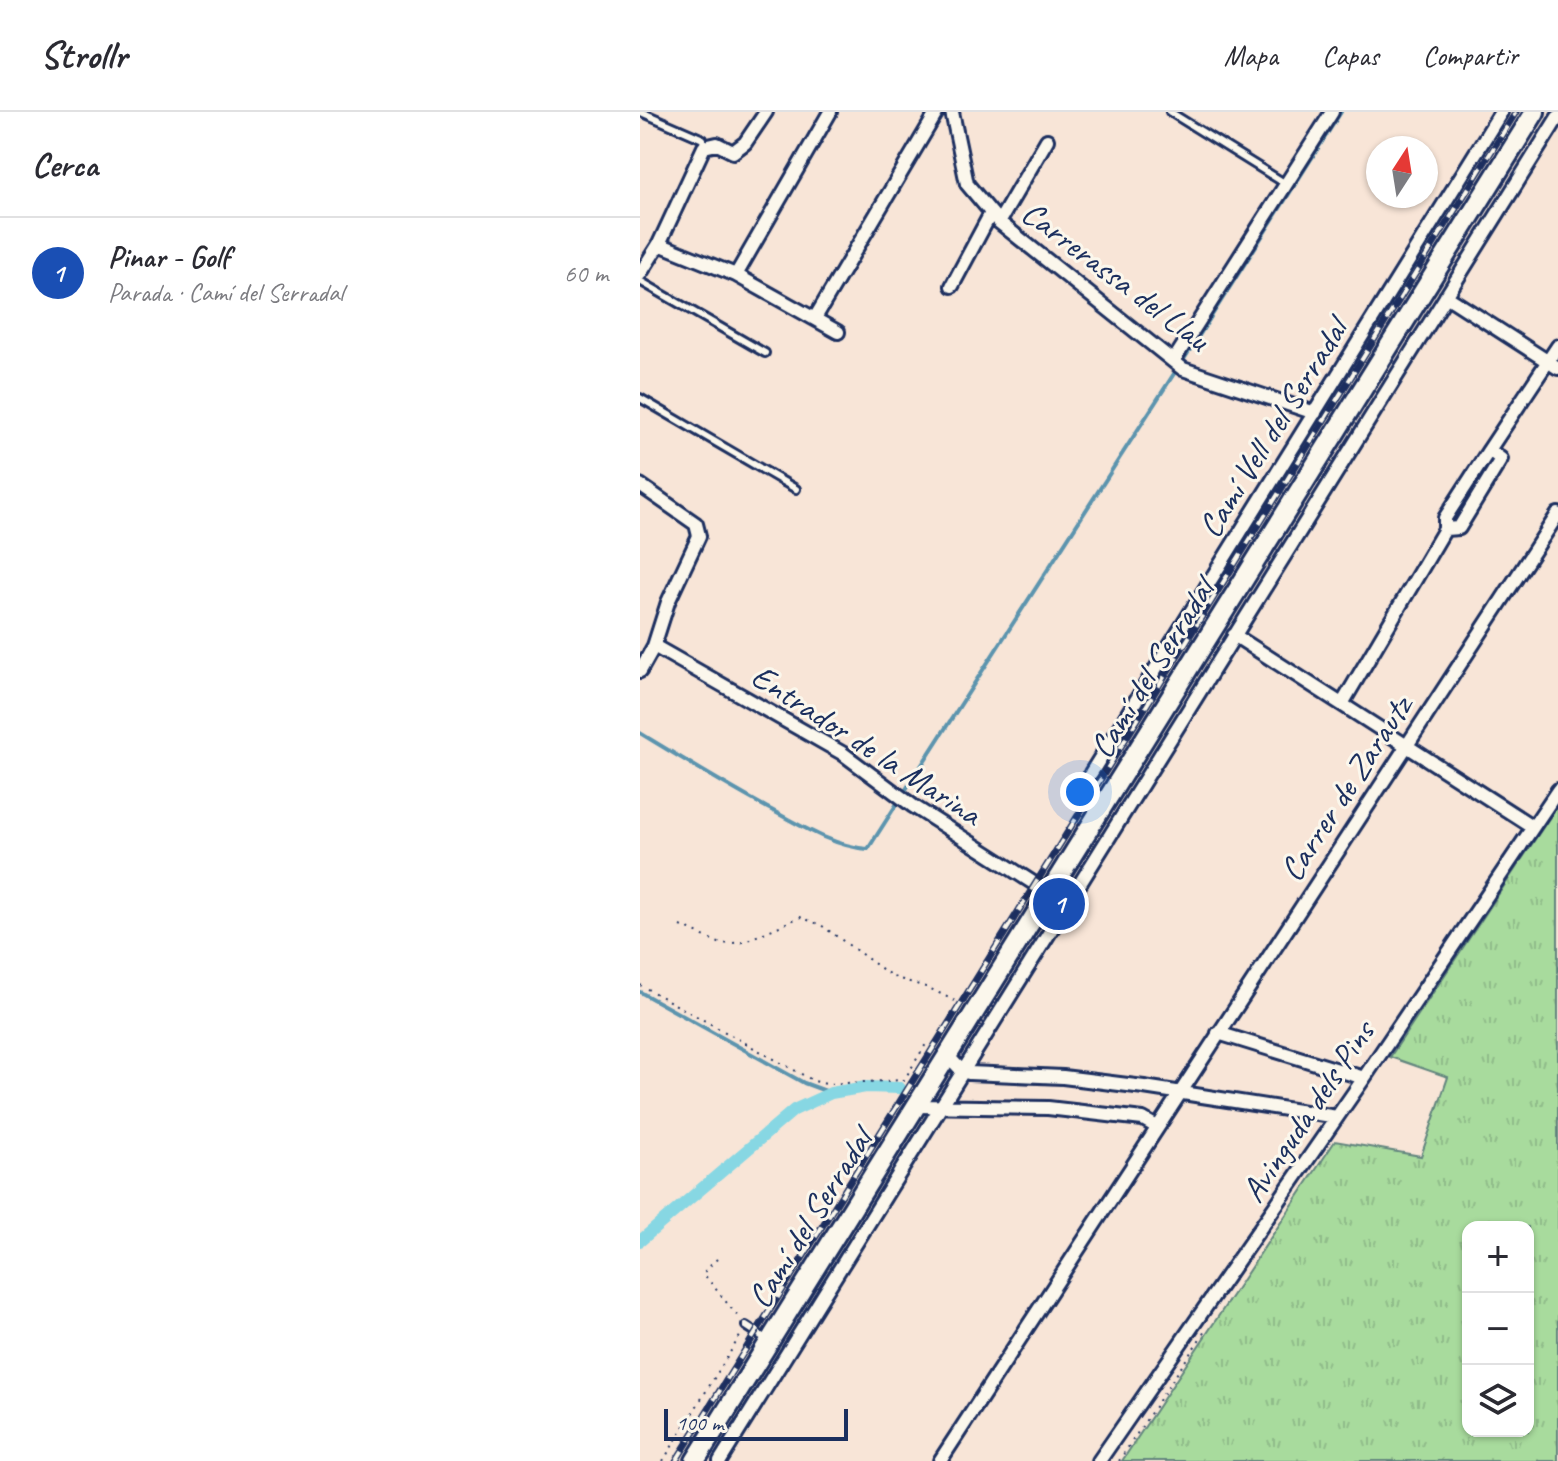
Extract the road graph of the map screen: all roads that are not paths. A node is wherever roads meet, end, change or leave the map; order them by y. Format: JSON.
{"nodes":[{"id":1,"x":641,"y":112,"type":"edge"},
{"id":2,"x":766,"y":112,"type":"edge"},
{"id":3,"x":830,"y":112,"type":"edge"},
{"id":4,"x":937,"y":112,"type":"edge"},
{"id":5,"x":952,"y":112,"type":"edge"},
{"id":6,"x":1170,"y":112,"type":"edge"},
{"id":7,"x":1332,"y":112,"type":"edge"},
{"id":8,"x":1501,"y":112,"type":"edge"},
{"id":9,"x":1535,"y":112,"type":"edge"},
{"id":10,"x":1558,"y":117,"type":"edge"},
{"id":11,"x":1047,"y":140,"type":"dead end"},
{"id":12,"x":704,"y":147,"type":"junction"},
{"id":13,"x":1287,"y":185,"type":"junction"},
{"id":14,"x":995,"y":218,"type":"junction"},
{"id":15,"x":659,"y":244,"type":"junction"},
{"id":16,"x":640,"y":274,"type":"edge"},
{"id":17,"x":736,"y":275,"type":"junction"},
{"id":18,"x":640,"y":281,"type":"edge"},
{"id":19,"x":952,"y":286,"type":"dead end"},
{"id":20,"x":1446,"y":296,"type":"junction"},
{"id":21,"x":815,"y":318,"type":"junction"},
{"id":22,"x":838,"y":332,"type":"dead end"},
{"id":23,"x":1558,"y":346,"type":"edge"},
{"id":24,"x":765,"y":353,"type":"dead end"},
{"id":25,"x":1174,"y":360,"type":"junction"},
{"id":26,"x":1553,"y":365,"type":"edge"},
{"id":27,"x":640,"y":398,"type":"edge"},
{"id":28,"x":1315,"y":413,"type":"junction"},
{"id":29,"x":640,"y":485,"type":"edge"},
{"id":30,"x":796,"y":489,"type":"dead end"},
{"id":31,"x":1558,"y":514,"type":"edge"},
{"id":32,"x":1234,"y":635,"type":"junction"},
{"id":33,"x":654,"y":646,"type":"junction"},
{"id":34,"x":640,"y":671,"type":"edge"},
{"id":35,"x":1342,"y":704,"type":"junction"},
{"id":36,"x":1406,"y":745,"type":"junction"},
{"id":37,"x":1091,"y":773,"type":"dead end"},
{"id":38,"x":1558,"y":790,"type":"edge"},
{"id":39,"x":1533,"y":827,"type":"junction"},
{"id":40,"x":1049,"y":893,"type":"junction"},
{"id":41,"x":1218,"y":1033,"type":"junction"},
{"id":42,"x":948,"y":1056,"type":"junction"},
{"id":43,"x":962,"y":1071,"type":"junction"},
{"id":44,"x":1364,"y":1078,"type":"junction"},
{"id":45,"x":1179,"y":1093,"type":"junction"},
{"id":46,"x":941,"y":1105,"type":"junction"},
{"id":47,"x":916,"y":1106,"type":"junction"},
{"id":48,"x":1337,"y":1117,"type":"junction"},
{"id":49,"x":1157,"y":1127,"type":"junction"},
{"id":50,"x":746,"y":1326,"type":"road end"},
{"id":51,"x":770,"y":1341,"type":"junction"},
{"id":52,"x":695,"y":1461,"type":"edge"},
{"id":53,"x":720,"y":1461,"type":"edge"},
{"id":54,"x":940,"y":1461,"type":"edge"},
{"id":55,"x":1099,"y":1461,"type":"edge"}],
"edges":[{"from":1,"to":12,"type":"lane"},
{"from":2,"to":12,"type":"street"},
{"from":3,"to":17,"type":"street"},
{"from":4,"to":21,"type":"street"},
{"from":5,"to":14,"type":"street","name":"Carrerassa del Llau"},
{"from":6,"to":13,"type":"lane"},
{"from":7,"to":13,"type":"street"},
{"from":8,"to":28,"type":"street","name":"Camí Vell del Serradal"},
{"from":9,"to":40,"type":"street","name":"Camí del Serradal"},
{"from":10,"to":20,"type":"street","name":"Camí del Serradal"},
{"from":11,"to":14,"type":"street"},
{"from":12,"to":15,"type":"street"},
{"from":13,"to":25,"type":"street"},
{"from":14,"to":19,"type":"street"},
{"from":14,"to":25,"type":"street","name":"Carrerassa del Llau"},
{"from":15,"to":16,"type":"street"},
{"from":15,"to":17,"type":"street"},
{"from":17,"to":21,"type":"street"},
{"from":18,"to":24,"type":"lane"},
{"from":20,"to":26,"type":"street"},
{"from":20,"to":32,"type":"street","name":"Camí del Serradal"},
{"from":21,"to":22,"type":"street"},
{"from":23,"to":26,"type":"street"},
{"from":25,"to":28,"type":"street","name":"Carrerassa del Llau"},
{"from":26,"to":35,"type":"street"},
{"from":27,"to":30,"type":"lane"},
{"from":28,"to":37,"type":"street","name":"Camí Vell del Serradal"},
{"from":29,"to":33,"type":"street"},
{"from":31,"to":36,"type":"street","name":"Carrer de Zarautz"},
{"from":32,"to":35,"type":"street"},
{"from":32,"to":43,"type":"street","name":"Camí del Serradal"},
{"from":33,"to":34,"type":"street"},
{"from":33,"to":40,"type":"street","name":"Entrador de la Marina"},
{"from":35,"to":36,"type":"street"},
{"from":36,"to":39,"type":"street"},
{"from":36,"to":41,"type":"street","name":"Carrer de Zarautz"},
{"from":38,"to":39,"type":"street","name":"Avinguda dels Pins"},
{"from":39,"to":44,"type":"street","name":"Avinguda dels Pins"},
{"from":40,"to":42,"type":"street","name":"Camí del Serradal"},
{"from":41,"to":44,"type":"street"},
{"from":41,"to":45,"type":"street","name":"Carrer de Zarautz"},
{"from":42,"to":43,"type":"street"},
{"from":42,"to":47,"type":"street","name":"Camí del Serradal"},
{"from":43,"to":45,"type":"street"},
{"from":43,"to":46,"type":"street","name":"Camí del Serradal"},
{"from":44,"to":48,"type":"street","name":"Avinguda dels Pins"},
{"from":45,"to":48,"type":"street"},
{"from":45,"to":49,"type":"street","name":"Carrer de Zarautz"},
{"from":46,"to":47,"type":"street"},
{"from":46,"to":49,"type":"street"},
{"from":46,"to":53,"type":"street","name":"Camí del Serradal"},
{"from":47,"to":51,"type":"street","name":"Camí del Serradal"},
{"from":48,"to":55,"type":"street","name":"Avinguda dels Pins"},
{"from":49,"to":54,"type":"street","name":"Carrer de Zarautz"},
{"from":50,"to":51,"type":"lane"},
{"from":51,"to":52,"type":"street","name":"Camí del Serradal"}]}
